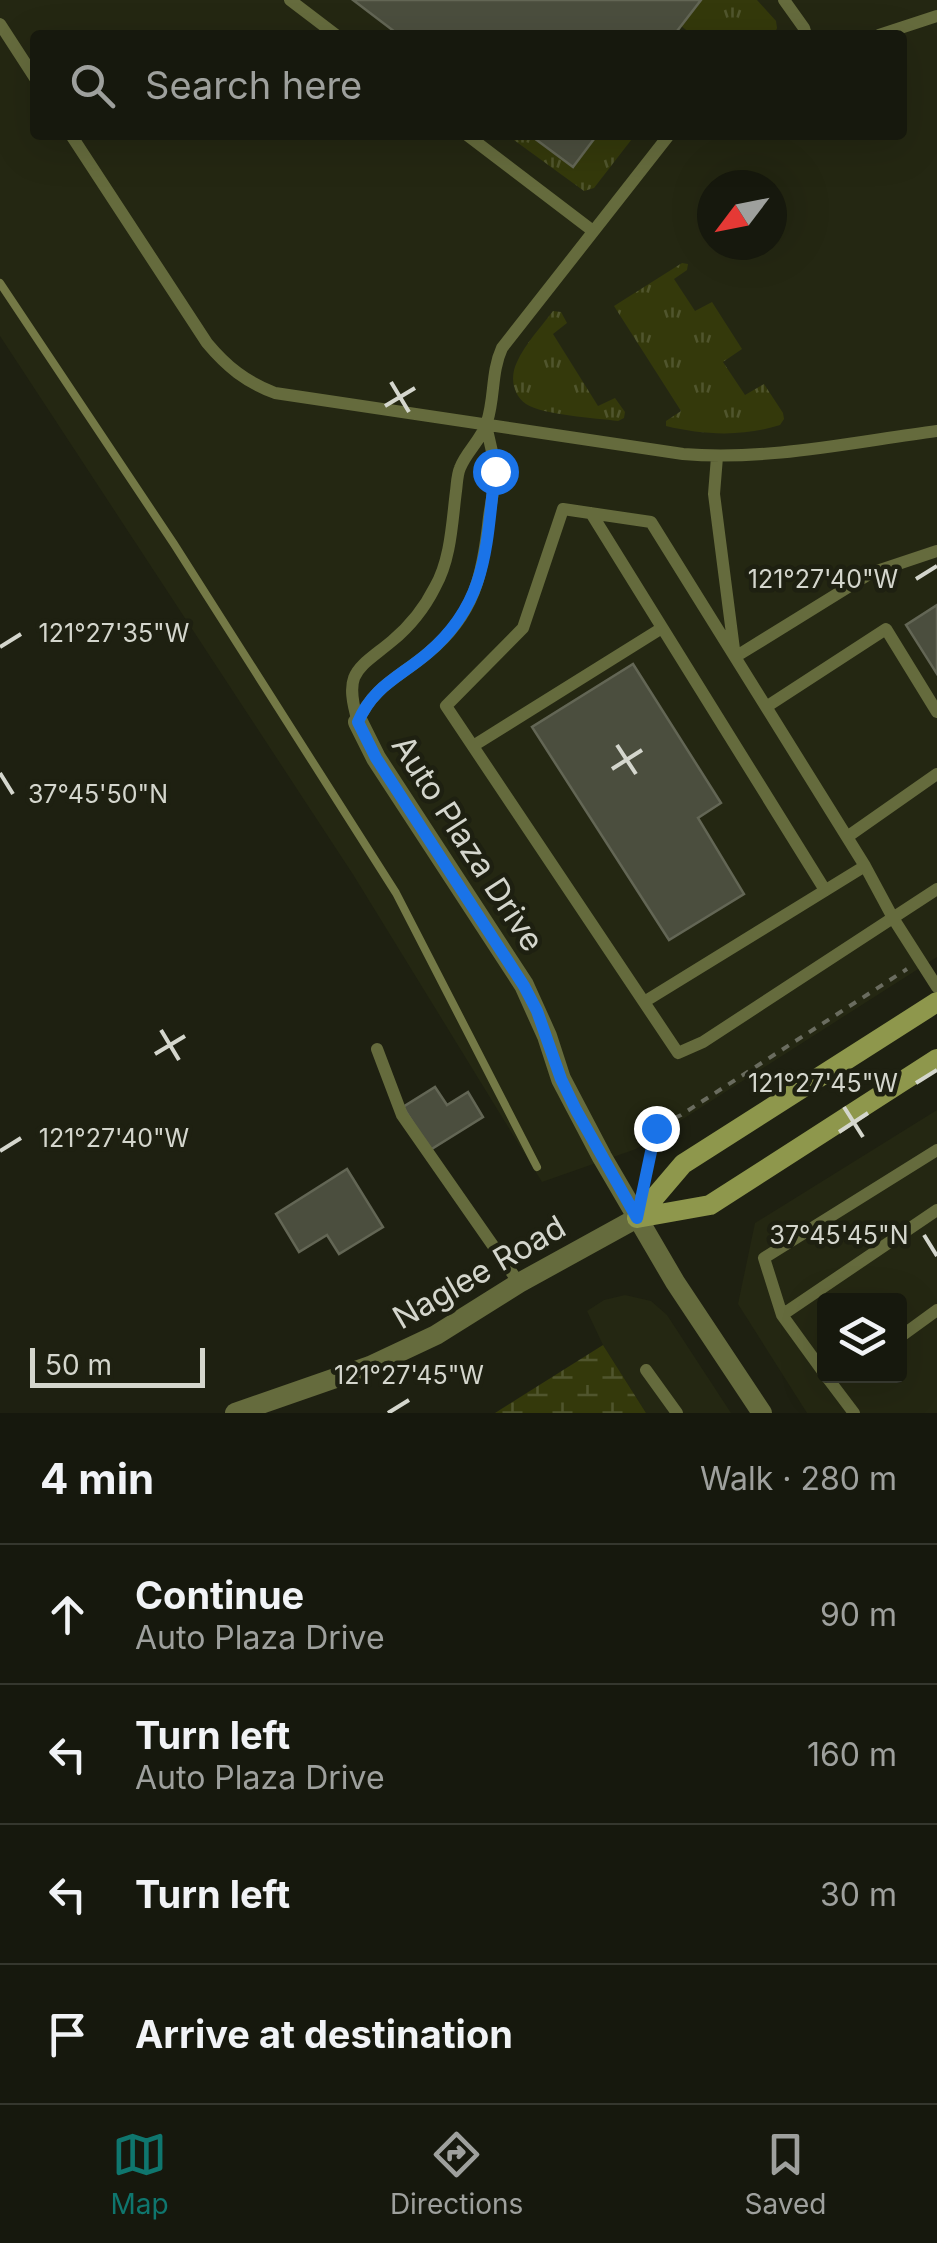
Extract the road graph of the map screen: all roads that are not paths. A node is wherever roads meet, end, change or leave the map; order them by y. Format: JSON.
{"nodes":[{"id":1,"x":290,"y":0,"type":"edge"},
{"id":2,"x":784,"y":0,"type":"edge"},
{"id":3,"x":937,"y":16,"type":"edge"},
{"id":4,"x":0,"y":24,"type":"edge"},
{"id":5,"x":329,"y":30,"type":"edge"},
{"id":6,"x":805,"y":30,"type":"edge"},
{"id":7,"x":894,"y":30,"type":"edge"},
{"id":8,"x":30,"y":70,"type":"edge"},
{"id":9,"x":74,"y":140,"type":"edge"},
{"id":10,"x":473,"y":140,"type":"edge"},
{"id":11,"x":665,"y":140,"type":"edge"},
{"id":12,"x":592,"y":231,"type":"junction"},
{"id":13,"x":486,"y":425,"type":"junction"},
{"id":14,"x":937,"y":431,"type":"edge"},
{"id":15,"x":716,"y":457,"type":"junction"},
{"id":16,"x":591,"y":513,"type":"junction"},
{"id":17,"x":937,"y":551,"type":"edge"},
{"id":18,"x":662,"y":628,"type":"junction"},
{"id":19,"x":735,"y":658,"type":"junction"},
{"id":20,"x":766,"y":707,"type":"junction"},
{"id":21,"x":937,"y":712,"type":"edge"},
{"id":22,"x":358,"y":722,"type":"junction"},
{"id":23,"x":473,"y":746,"type":"junction"},
{"id":24,"x":937,"y":774,"type":"edge"},
{"id":25,"x":846,"y":837,"type":"junction"},
{"id":26,"x":865,"y":866,"type":"junction"},
{"id":27,"x":825,"y":890,"type":"junction"},
{"id":28,"x":937,"y":890,"type":"edge"},
{"id":29,"x":893,"y":918,"type":"junction"},
{"id":30,"x":937,"y":987,"type":"edge"},
{"id":31,"x":644,"y":1002,"type":"junction"},
{"id":32,"x":937,"y":1002,"type":"edge"},
{"id":33,"x":376,"y":1050,"type":"dead end"},
{"id":34,"x":937,"y":1059,"type":"edge"},
{"id":35,"x":937,"y":1150,"type":"edge"},
{"id":36,"x":937,"y":1210,"type":"edge"},
{"id":37,"x":637,"y":1218,"type":"junction"},
{"id":38,"x":519,"y":1283,"type":"junction"},
{"id":39,"x":937,"y":1310,"type":"edge"},
{"id":40,"x":782,"y":1315,"type":"junction"},
{"id":41,"x":907,"y":1331,"type":"edge"},
{"id":42,"x":817,"y":1358,"type":"edge"},
{"id":43,"x":646,"y":1370,"type":"dead end"},
{"id":44,"x":836,"y":1383,"type":"edge"},
{"id":45,"x":234,"y":1413,"type":"edge"},
{"id":46,"x":677,"y":1413,"type":"edge"},
{"id":47,"x":762,"y":1413,"type":"edge"},
{"id":48,"x":854,"y":1413,"type":"edge"}],
"edges":[{"from":1,"to":5,"type":"lane"},
{"from":2,"to":6,"type":"lane"},
{"from":3,"to":7,"type":"lane"},
{"from":4,"to":8,"type":"lane"},
{"from":9,"to":13,"type":"lane"},
{"from":10,"to":12,"type":"lane"},
{"from":11,"to":12,"type":"lane","name":"Auto Plaza Drive"},
{"from":12,"to":13,"type":"lane","name":"Auto Plaza Drive"},
{"from":13,"to":15,"type":"lane"},
{"from":13,"to":22,"type":"lane","name":"Auto Plaza Drive"},
{"from":13,"to":22,"type":"lane","name":"Auto Plaza Drive"},
{"from":14,"to":15,"type":"lane"},
{"from":15,"to":19,"type":"lane"},
{"from":16,"to":18,"type":"lane"},
{"from":16,"to":19,"type":"lane"},
{"from":16,"to":23,"type":"lane"},
{"from":17,"to":19,"type":"lane"},
{"from":18,"to":23,"type":"lane"},
{"from":18,"to":27,"type":"lane"},
{"from":19,"to":20,"type":"lane"},
{"from":20,"to":21,"type":"lane"},
{"from":20,"to":25,"type":"lane"},
{"from":22,"to":37,"type":"street","name":"Auto Plaza Drive"},
{"from":23,"to":31,"type":"lane"},
{"from":24,"to":25,"type":"lane"},
{"from":25,"to":26,"type":"lane"},
{"from":26,"to":27,"type":"lane"},
{"from":26,"to":29,"type":"lane"},
{"from":27,"to":31,"type":"lane"},
{"from":28,"to":29,"type":"lane"},
{"from":29,"to":30,"type":"lane"},
{"from":29,"to":31,"type":"lane"},
{"from":32,"to":37,"type":"main road","name":"Naglee Road"},
{"from":33,"to":38,"type":"lane"},
{"from":34,"to":37,"type":"main road","name":"Naglee Road"},
{"from":35,"to":40,"type":"lane"},
{"from":36,"to":40,"type":"lane"},
{"from":37,"to":38,"type":"street","name":"Naglee Road"},
{"from":37,"to":47,"type":"street","name":"Auto Plaza Drive"},
{"from":38,"to":45,"type":"street","name":"Naglee Road"},
{"from":39,"to":41,"type":"lane"},
{"from":40,"to":42,"type":"lane"},
{"from":43,"to":46,"type":"lane"},
{"from":44,"to":48,"type":"lane"}]}
